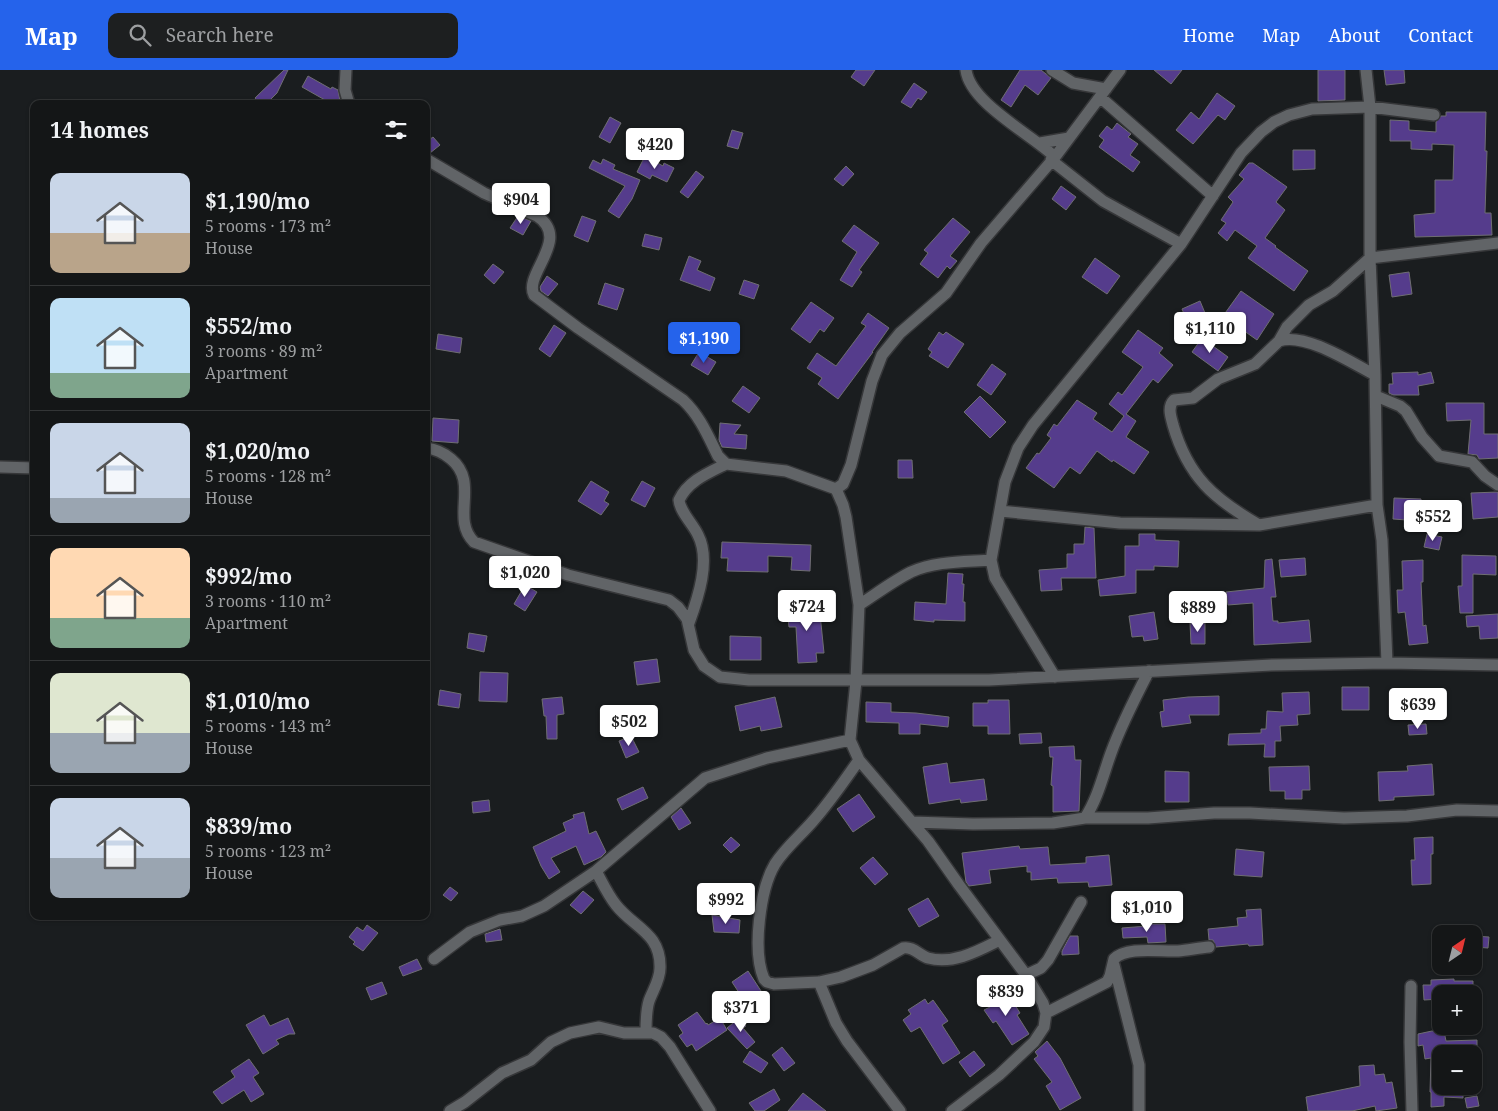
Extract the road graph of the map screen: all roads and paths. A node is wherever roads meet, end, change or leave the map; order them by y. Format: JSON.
{"nodes":[{"id":1,"x":346,"y":70,"type":"edge"},
{"id":2,"x":966,"y":70,"type":"edge"},
{"id":3,"x":1052,"y":70,"type":"edge"},
{"id":4,"x":1120,"y":70,"type":"edge"},
{"id":5,"x":1366,"y":70,"type":"edge"},
{"id":6,"x":1103,"y":93,"type":"junction"},
{"id":7,"x":348,"y":100,"type":"edge"},
{"id":8,"x":1370,"y":107,"type":"junction"},
{"id":9,"x":1434,"y":115,"type":"dead end"},
{"id":10,"x":1069,"y":138,"type":"junction"},
{"id":11,"x":1040,"y":143,"type":"junction"},
{"id":12,"x":1053,"y":159,"type":"junction"},
{"id":13,"x":430,"y":162,"type":"edge"},
{"id":14,"x":1213,"y":196,"type":"junction"},
{"id":15,"x":1498,"y":243,"type":"edge"},
{"id":16,"x":1181,"y":244,"type":"junction"},
{"id":17,"x":1370,"y":258,"type":"junction"},
{"id":18,"x":1279,"y":341,"type":"junction"},
{"id":19,"x":1375,"y":375,"type":"junction"},
{"id":20,"x":1376,"y":396,"type":"junction"},
{"id":21,"x":430,"y":449,"type":"edge"},
{"id":22,"x":726,"y":464,"type":"junction"},
{"id":23,"x":0,"y":468,"type":"edge"},
{"id":24,"x":30,"y":468,"type":"edge"},
{"id":25,"x":1498,"y":485,"type":"edge"},
{"id":26,"x":836,"y":490,"type":"junction"},
{"id":27,"x":1377,"y":505,"type":"junction"},
{"id":28,"x":1000,"y":511,"type":"junction"},
{"id":29,"x":1259,"y":525,"type":"junction"},
{"id":30,"x":991,"y":560,"type":"junction"},
{"id":31,"x":859,"y":605,"type":"junction"},
{"id":32,"x":689,"y":623,"type":"junction"},
{"id":33,"x":1386,"y":663,"type":"junction"},
{"id":34,"x":1498,"y":665,"type":"edge"},
{"id":35,"x":1149,"y":671,"type":"junction"},
{"id":36,"x":1055,"y":677,"type":"junction"},
{"id":37,"x":856,"y":681,"type":"junction"},
{"id":38,"x":850,"y":740,"type":"junction"},
{"id":39,"x":859,"y":760,"type":"junction"},
{"id":40,"x":1498,"y":811,"type":"edge"},
{"id":41,"x":1085,"y":818,"type":"junction"},
{"id":42,"x":912,"y":822,"type":"junction"},
{"id":43,"x":596,"y":871,"type":"junction"},
{"id":44,"x":1081,"y":902,"type":"dead end"},
{"id":45,"x":1000,"y":940,"type":"junction"},
{"id":46,"x":1209,"y":947,"type":"dead end"},
{"id":47,"x":434,"y":959,"type":"dead end"},
{"id":48,"x":1113,"y":961,"type":"junction"},
{"id":49,"x":1026,"y":975,"type":"junction"},
{"id":50,"x":819,"y":982,"type":"junction"},
{"id":51,"x":1411,"y":986,"type":"dead end"},
{"id":52,"x":1046,"y":1013,"type":"junction"},
{"id":53,"x":646,"y":1032,"type":"junction"},
{"id":54,"x":450,"y":1111,"type":"edge"},
{"id":55,"x":710,"y":1111,"type":"edge"},
{"id":56,"x":900,"y":1111,"type":"edge"},
{"id":57,"x":952,"y":1111,"type":"edge"},
{"id":58,"x":1139,"y":1111,"type":"edge"},
{"id":59,"x":1412,"y":1111,"type":"edge"}],
"edges":[{"from":1,"to":7,"type":"street"},
{"from":2,"to":11,"type":"street"},
{"from":3,"to":6,"type":"street"},
{"from":4,"to":6,"type":"street"},
{"from":5,"to":8,"type":"street"},
{"from":6,"to":10,"type":"street"},
{"from":6,"to":14,"type":"street"},
{"from":8,"to":9,"type":"street"},
{"from":8,"to":14,"type":"street"},
{"from":8,"to":17,"type":"street"},
{"from":10,"to":11,"type":"street"},
{"from":10,"to":12,"type":"street"},
{"from":11,"to":12,"type":"street"},
{"from":12,"to":16,"type":"street"},
{"from":12,"to":26,"type":"street"},
{"from":13,"to":22,"type":"street"},
{"from":14,"to":16,"type":"street"},
{"from":15,"to":17,"type":"street"},
{"from":16,"to":28,"type":"street"},
{"from":17,"to":18,"type":"street"},
{"from":17,"to":19,"type":"street"},
{"from":18,"to":19,"type":"street"},
{"from":18,"to":29,"type":"street"},
{"from":19,"to":20,"type":"street"},
{"from":20,"to":25,"type":"street"},
{"from":20,"to":27,"type":"street"},
{"from":21,"to":32,"type":"street"},
{"from":22,"to":26,"type":"street"},
{"from":22,"to":32,"type":"street"},
{"from":23,"to":24,"type":"street"},
{"from":26,"to":31,"type":"street"},
{"from":27,"to":29,"type":"street"},
{"from":27,"to":33,"type":"street"},
{"from":28,"to":29,"type":"street"},
{"from":28,"to":30,"type":"street"},
{"from":30,"to":31,"type":"street"},
{"from":30,"to":36,"type":"street"},
{"from":31,"to":37,"type":"street"},
{"from":32,"to":37,"type":"street"},
{"from":33,"to":34,"type":"street"},
{"from":33,"to":35,"type":"street"},
{"from":35,"to":36,"type":"street"},
{"from":35,"to":41,"type":"street"},
{"from":36,"to":37,"type":"street"},
{"from":37,"to":38,"type":"street"},
{"from":38,"to":39,"type":"street"},
{"from":38,"to":43,"type":"street"},
{"from":39,"to":42,"type":"street"},
{"from":39,"to":50,"type":"street"},
{"from":40,"to":41,"type":"street"},
{"from":41,"to":42,"type":"street"},
{"from":42,"to":45,"type":"street"},
{"from":43,"to":47,"type":"street"},
{"from":43,"to":53,"type":"street"},
{"from":44,"to":49,"type":"street"},
{"from":45,"to":49,"type":"street"},
{"from":45,"to":50,"type":"street"},
{"from":46,"to":48,"type":"street"},
{"from":48,"to":52,"type":"street"},
{"from":48,"to":58,"type":"street"},
{"from":49,"to":52,"type":"street"},
{"from":50,"to":56,"type":"street"},
{"from":51,"to":59,"type":"street"},
{"from":52,"to":57,"type":"street"},
{"from":53,"to":54,"type":"street"},
{"from":53,"to":55,"type":"street"}]}
